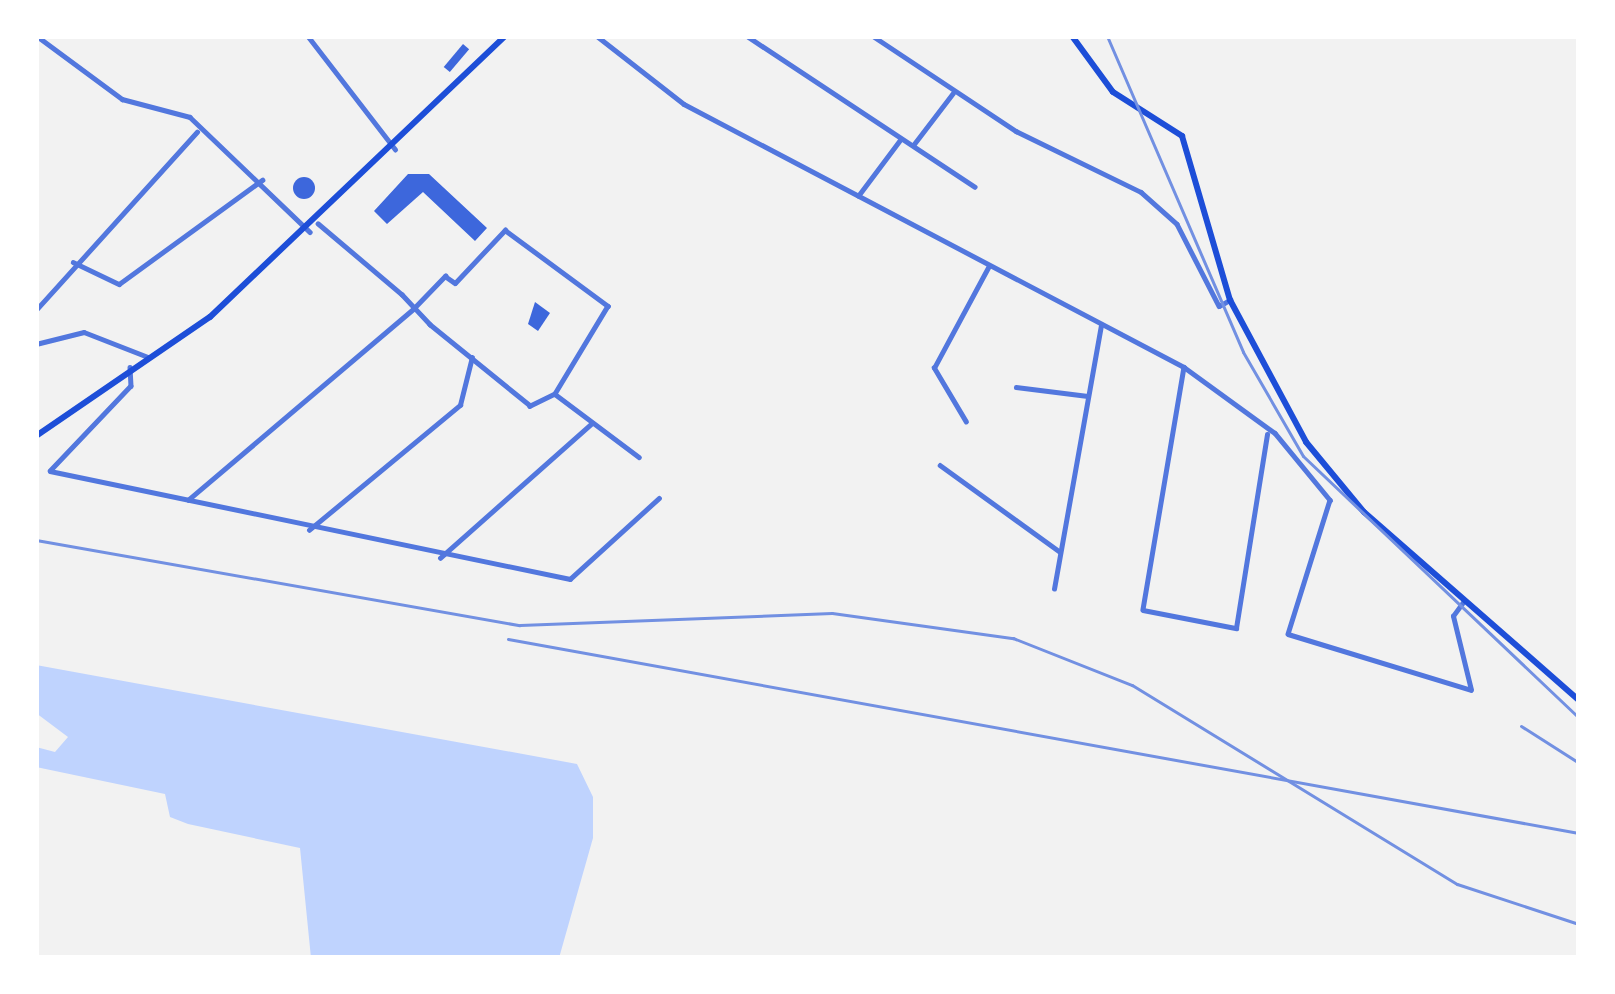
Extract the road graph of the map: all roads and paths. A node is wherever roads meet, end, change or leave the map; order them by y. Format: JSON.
{"nodes":[{"id":1,"x":37,"y":36,"type":"edge"},
{"id":2,"x":308,"y":36,"type":"edge"},
{"id":3,"x":505,"y":36,"type":"edge"},
{"id":4,"x":597,"y":36,"type":"edge"},
{"id":5,"x":747,"y":36,"type":"edge"},
{"id":6,"x":873,"y":36,"type":"edge"},
{"id":7,"x":1072,"y":36,"type":"edge"},
{"id":8,"x":953,"y":93,"type":"junction"},
{"id":9,"x":197,"y":131,"type":"junction"},
{"id":10,"x":900,"y":140,"type":"junction"},
{"id":11,"x":914,"y":144,"type":"junction"},
{"id":12,"x":395,"y":149,"type":"junction"},
{"id":13,"x":262,"y":180,"type":"junction"},
{"id":14,"x":975,"y":187,"type":"dead end"},
{"id":15,"x":858,"y":196,"type":"junction"},
{"id":16,"x":318,"y":224,"type":"junction"},
{"id":17,"x":310,"y":232,"type":"junction"},
{"id":18,"x":73,"y":262,"type":"junction"},
{"id":19,"x":989,"y":266,"type":"junction"},
{"id":20,"x":1230,"y":300,"type":"junction"},
{"id":21,"x":414,"y":308,"type":"junction"},
{"id":22,"x":36,"y":310,"type":"edge"},
{"id":23,"x":1101,"y":325,"type":"junction"},
{"id":24,"x":36,"y":344,"type":"edge"},
{"id":25,"x":148,"y":357,"type":"junction"},
{"id":26,"x":472,"y":357,"type":"junction"},
{"id":27,"x":130,"y":367,"type":"junction"},
{"id":28,"x":1184,"y":367,"type":"junction"},
{"id":29,"x":1016,"y":387,"type":"dead end"},
{"id":30,"x":555,"y":394,"type":"junction"},
{"id":31,"x":1087,"y":395,"type":"junction"},
{"id":32,"x":966,"y":422,"type":"dead end"},
{"id":33,"x":592,"y":423,"type":"junction"},
{"id":34,"x":1267,"y":434,"type":"junction"},
{"id":35,"x":36,"y":436,"type":"edge"},
{"id":36,"x":640,"y":458,"type":"dead end"},
{"id":37,"x":940,"y":465,"type":"dead end"},
{"id":38,"x":659,"y":498,"type":"dead end"},
{"id":39,"x":188,"y":500,"type":"junction"},
{"id":40,"x":308,"y":531,"type":"junction"},
{"id":41,"x":1060,"y":552,"type":"junction"},
{"id":42,"x":440,"y":558,"type":"junction"},
{"id":43,"x":1054,"y":589,"type":"dead end"},
{"id":44,"x":1463,"y":602,"type":"junction"},
{"id":45,"x":1579,"y":700,"type":"edge"}],
"edges":[{"from":1,"to":9,"type":"street"},
{"from":2,"to":12,"type":"street"},
{"from":3,"to":12,"type":"main road"},
{"from":4,"to":15,"type":"street"},
{"from":5,"to":10,"type":"street"},
{"from":6,"to":8,"type":"street"},
{"from":7,"to":20,"type":"main road"},
{"from":8,"to":11,"type":"street"},
{"from":8,"to":20,"type":"street"},
{"from":9,"to":13,"type":"street"},
{"from":9,"to":18,"type":"street"},
{"from":10,"to":11,"type":"street"},
{"from":10,"to":15,"type":"street"},
{"from":11,"to":14,"type":"street"},
{"from":12,"to":16,"type":"main road"},
{"from":13,"to":17,"type":"street"},
{"from":13,"to":18,"type":"street"},
{"from":15,"to":19,"type":"street"},
{"from":16,"to":17,"type":"main road"},
{"from":16,"to":21,"type":"street"},
{"from":17,"to":25,"type":"main road"},
{"from":18,"to":22,"type":"street"},
{"from":19,"to":23,"type":"street"},
{"from":19,"to":32,"type":"street"},
{"from":20,"to":44,"type":"main road"},
{"from":21,"to":26,"type":"street"},
{"from":21,"to":30,"type":"street"},
{"from":21,"to":39,"type":"street"},
{"from":23,"to":28,"type":"street"},
{"from":23,"to":31,"type":"street"},
{"from":24,"to":25,"type":"street"},
{"from":25,"to":27,"type":"main road"},
{"from":26,"to":30,"type":"street"},
{"from":26,"to":40,"type":"street"},
{"from":27,"to":35,"type":"main road"},
{"from":27,"to":39,"type":"street"},
{"from":28,"to":34,"type":"street"},
{"from":28,"to":34,"type":"street"},
{"from":29,"to":31,"type":"street"},
{"from":30,"to":33,"type":"street"},
{"from":31,"to":41,"type":"street"},
{"from":33,"to":36,"type":"street"},
{"from":33,"to":42,"type":"street"},
{"from":34,"to":44,"type":"street"},
{"from":37,"to":41,"type":"street"},
{"from":38,"to":42,"type":"street"},
{"from":39,"to":40,"type":"street"},
{"from":40,"to":42,"type":"street"},
{"from":41,"to":43,"type":"street"},
{"from":44,"to":45,"type":"main road"}]}
